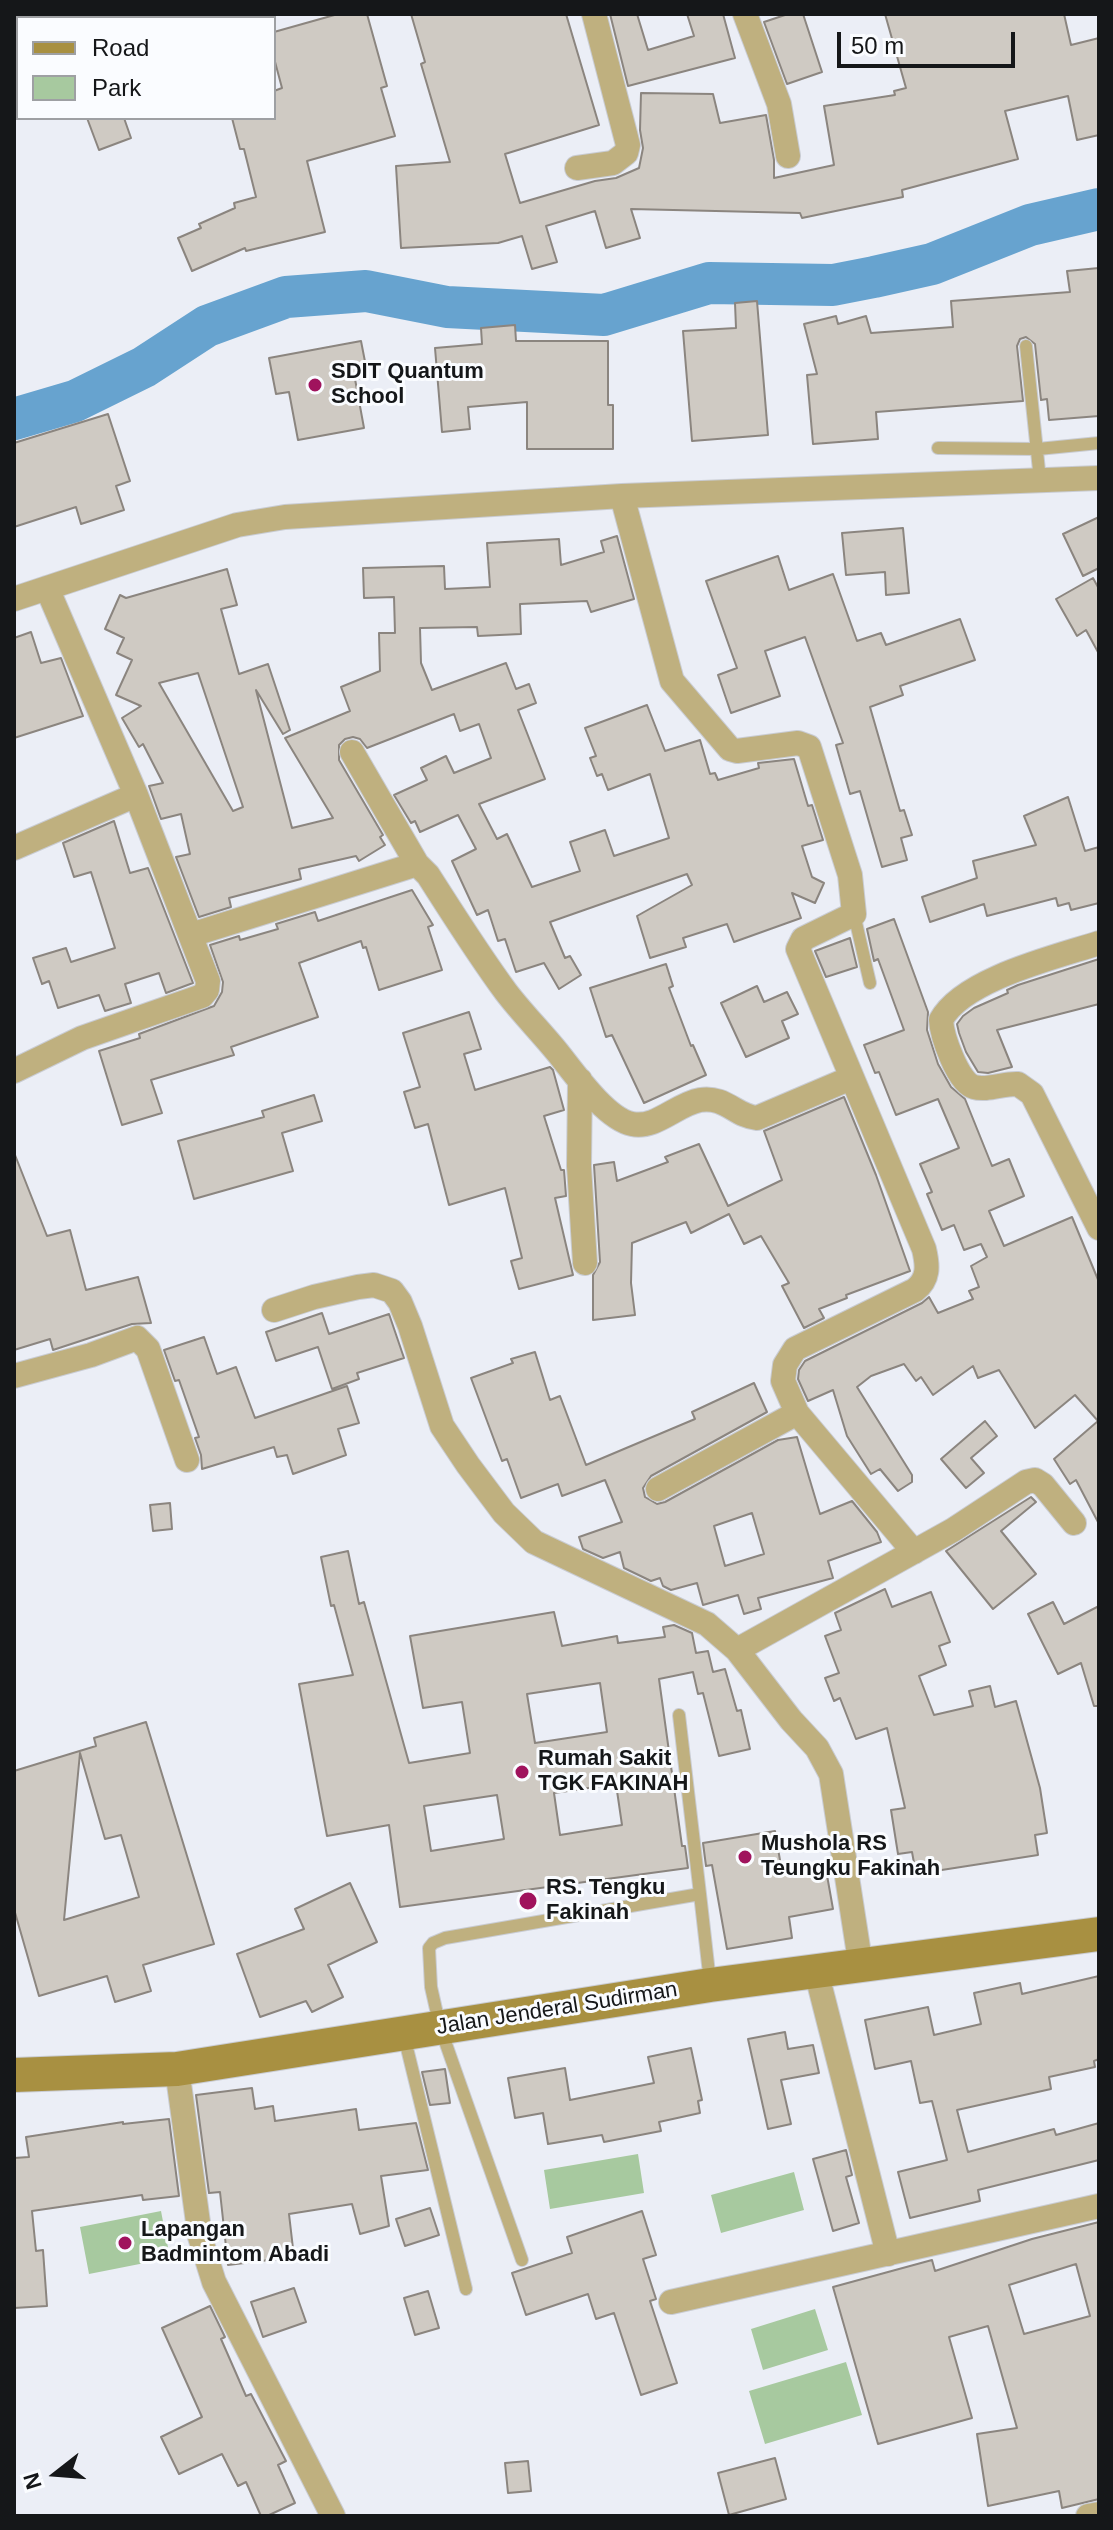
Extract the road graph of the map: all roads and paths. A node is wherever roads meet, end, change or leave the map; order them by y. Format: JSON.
{"nodes":[{"id":1,"x":594,"y":14,"type":"edge"},
{"id":2,"x":745,"y":14,"type":"edge"},
{"id":3,"x":788,"y":156,"type":"dead end"},
{"id":4,"x":577,"y":168,"type":"dead end"},
{"id":5,"x":1026,"y":346,"type":"dead end"},
{"id":6,"x":1099,"y":443,"type":"edge"},
{"id":7,"x":938,"y":448,"type":"dead end"},
{"id":8,"x":1038,"y":449,"type":"junction"},
{"id":9,"x":1099,"y":478,"type":"edge"},
{"id":10,"x":1040,"y":480,"type":"junction"},
{"id":11,"x":622,"y":496,"type":"junction"},
{"id":12,"x":47,"y":588,"type":"junction"},
{"id":13,"x":14,"y":599,"type":"edge"},
{"id":14,"x":352,"y":752,"type":"dead end"},
{"id":15,"x":136,"y":795,"type":"junction"},
{"id":16,"x":14,"y":848,"type":"edge"},
{"id":17,"x":417,"y":864,"type":"junction"},
{"id":18,"x":854,"y":914,"type":"junction"},
{"id":19,"x":191,"y":935,"type":"junction"},
{"id":20,"x":1099,"y":943,"type":"edge"},
{"id":21,"x":870,"y":983,"type":"dead end"},
{"id":22,"x":14,"y":1071,"type":"edge"},
{"id":23,"x":851,"y":1078,"type":"junction"},
{"id":24,"x":580,"y":1080,"type":"junction"},
{"id":25,"x":1099,"y":1228,"type":"edge"},
{"id":26,"x":585,"y":1263,"type":"dead end"},
{"id":27,"x":274,"y":1310,"type":"dead end"},
{"id":28,"x":14,"y":1376,"type":"edge"},
{"id":29,"x":797,"y":1413,"type":"junction"},
{"id":30,"x":187,"y":1460,"type":"dead end"},
{"id":31,"x":658,"y":1489,"type":"dead end"},
{"id":32,"x":1074,"y":1523,"type":"dead end"},
{"id":33,"x":914,"y":1552,"type":"junction"},
{"id":34,"x":737,"y":1650,"type":"junction"},
{"id":35,"x":679,"y":1715,"type":"dead end"},
{"id":36,"x":700,"y":1894,"type":"junction"},
{"id":37,"x":1099,"y":1934,"type":"edge"},
{"id":38,"x":861,"y":1967,"type":"junction"},
{"id":39,"x":816,"y":1971,"type":"junction"},
{"id":40,"x":710,"y":1985,"type":"junction"},
{"id":41,"x":440,"y":2027,"type":"junction"},
{"id":42,"x":403,"y":2033,"type":"junction"},
{"id":43,"x":177,"y":2069,"type":"junction"},
{"id":44,"x":14,"y":2075,"type":"edge"},
{"id":45,"x":1099,"y":2206,"type":"edge"},
{"id":46,"x":888,"y":2254,"type":"junction"},
{"id":47,"x":522,"y":2260,"type":"dead end"},
{"id":48,"x":466,"y":2289,"type":"dead end"},
{"id":49,"x":671,"y":2302,"type":"dead end"},
{"id":50,"x":1099,"y":2514,"type":"edge"},
{"id":51,"x":333,"y":2516,"type":"edge"},
{"id":52,"x":1088,"y":2516,"type":"edge"}],
"edges":[{"from":1,"to":4,"type":"street"},
{"from":2,"to":3,"type":"street"},
{"from":5,"to":8,"type":"lane"},
{"from":6,"to":8,"type":"lane"},
{"from":7,"to":8,"type":"lane"},
{"from":8,"to":10,"type":"lane"},
{"from":9,"to":10,"type":"street"},
{"from":10,"to":11,"type":"street"},
{"from":11,"to":12,"type":"street"},
{"from":11,"to":18,"type":"street"},
{"from":12,"to":13,"type":"street"},
{"from":12,"to":15,"type":"street"},
{"from":14,"to":17,"type":"street"},
{"from":15,"to":16,"type":"street"},
{"from":15,"to":19,"type":"street"},
{"from":17,"to":19,"type":"street"},
{"from":17,"to":24,"type":"street"},
{"from":18,"to":21,"type":"lane"},
{"from":18,"to":23,"type":"street"},
{"from":19,"to":22,"type":"street"},
{"from":20,"to":25,"type":"street"},
{"from":23,"to":24,"type":"street"},
{"from":23,"to":29,"type":"street"},
{"from":24,"to":26,"type":"street"},
{"from":27,"to":34,"type":"street"},
{"from":28,"to":30,"type":"street"},
{"from":29,"to":31,"type":"street"},
{"from":29,"to":33,"type":"street"},
{"from":32,"to":33,"type":"street"},
{"from":33,"to":34,"type":"street"},
{"from":34,"to":38,"type":"street"},
{"from":35,"to":36,"type":"lane"},
{"from":36,"to":40,"type":"lane"},
{"from":36,"to":41,"type":"lane"},
{"from":37,"to":38,"type":"street","name":"Jalan Jenderal Sudirman"},
{"from":38,"to":39,"type":"street","name":"Jalan Jenderal Sudirman"},
{"from":39,"to":40,"type":"street","name":"Jalan Jenderal Sudirman"},
{"from":39,"to":46,"type":"street"},
{"from":40,"to":41,"type":"street","name":"Jalan Jenderal Sudirman"},
{"from":41,"to":42,"type":"street","name":"Jalan Jenderal Sudirman"},
{"from":41,"to":47,"type":"lane"},
{"from":42,"to":43,"type":"street","name":"Jalan Jenderal Sudirman"},
{"from":42,"to":48,"type":"lane"},
{"from":43,"to":44,"type":"street","name":"Jalan Jenderal Sudirman"},
{"from":43,"to":51,"type":"street"},
{"from":45,"to":46,"type":"street"},
{"from":46,"to":49,"type":"street"},
{"from":50,"to":52,"type":"street"}]}
